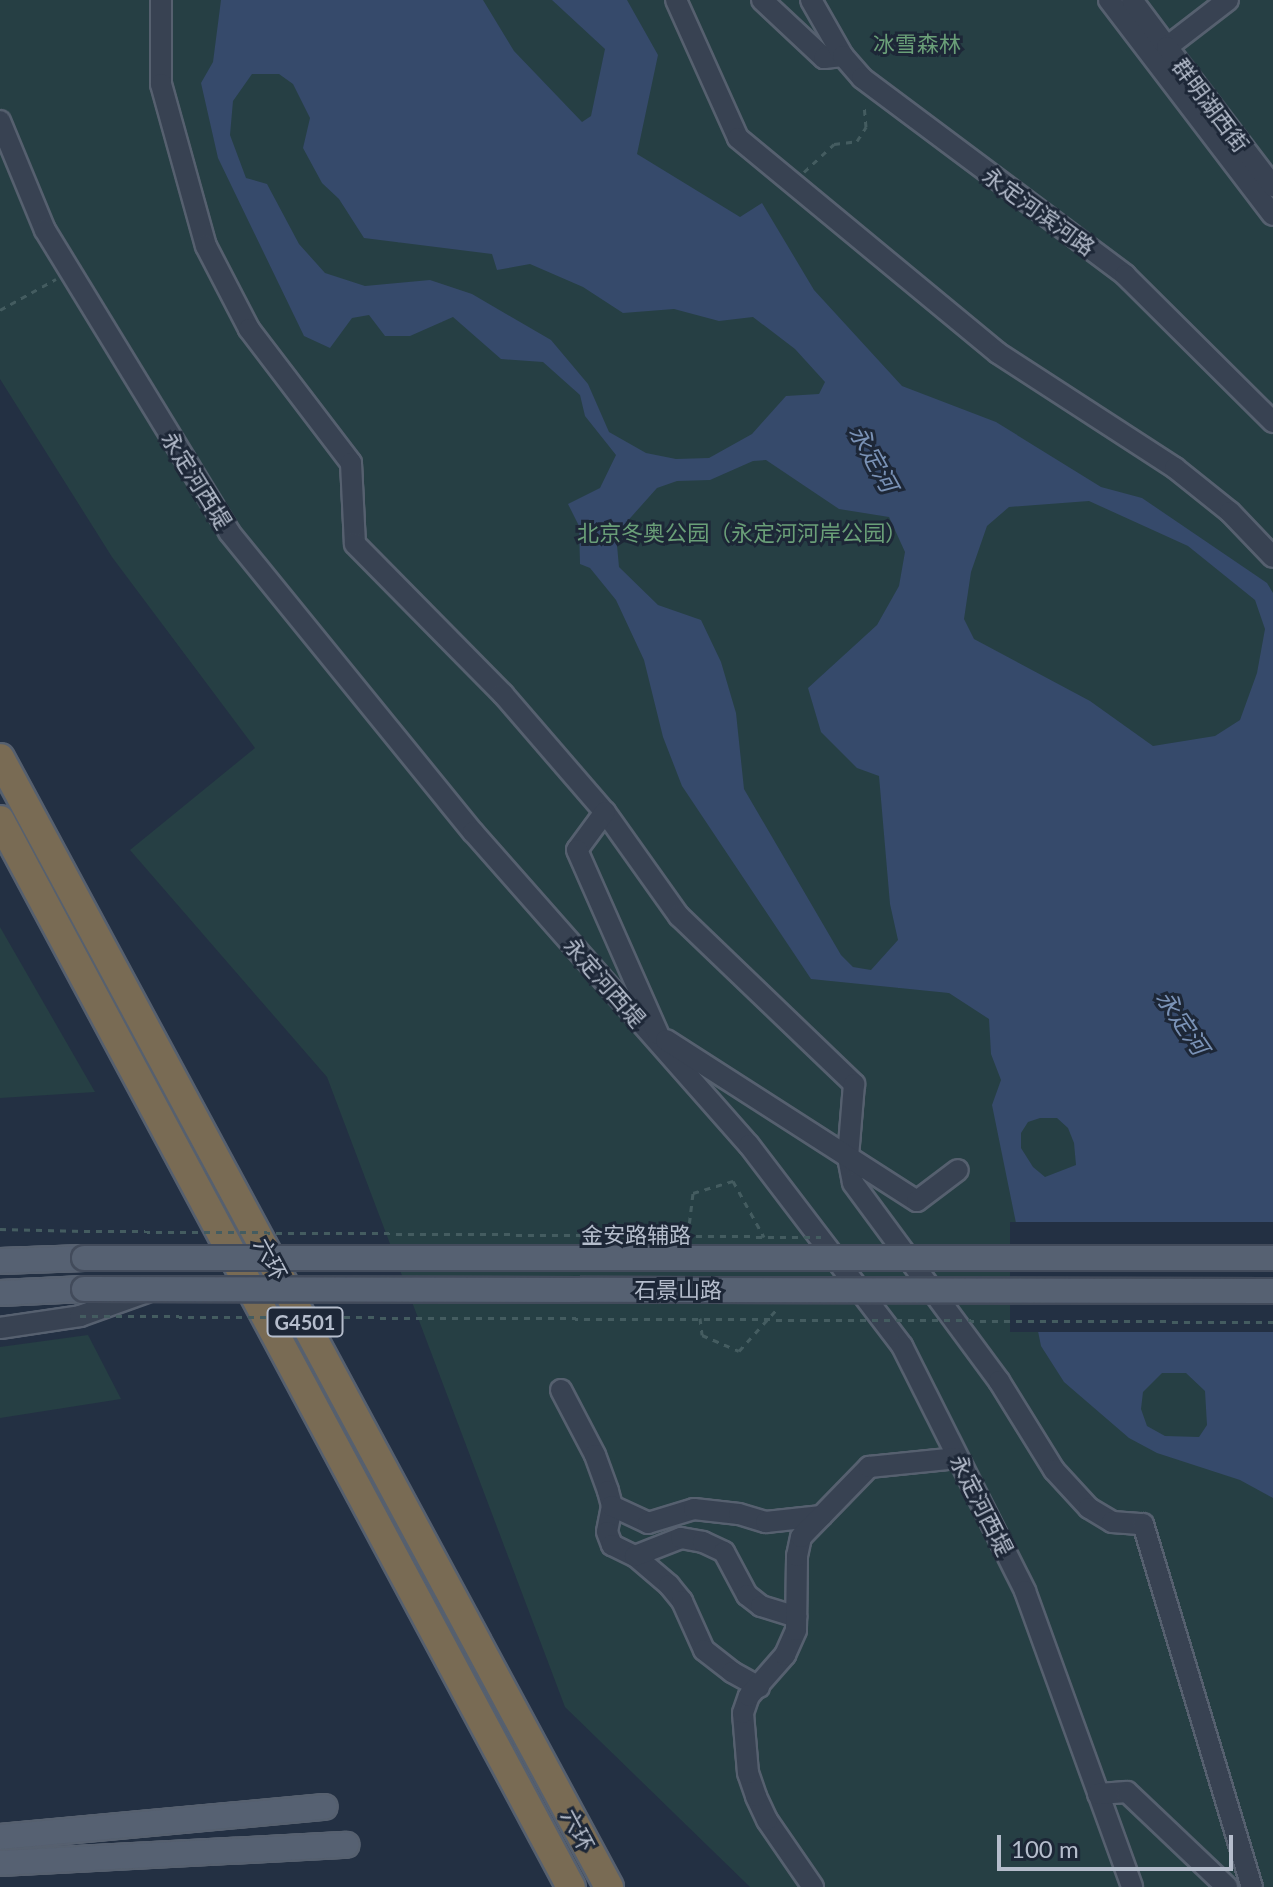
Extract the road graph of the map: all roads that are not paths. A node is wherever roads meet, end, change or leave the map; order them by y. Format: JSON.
{"nodes":[{"id":1,"x":161,"y":0,"type":"edge"},
{"id":2,"x":676,"y":0,"type":"edge"},
{"id":3,"x":762,"y":0,"type":"edge"},
{"id":4,"x":811,"y":0,"type":"edge"},
{"id":5,"x":1109,"y":0,"type":"edge"},
{"id":6,"x":1132,"y":0,"type":"edge"},
{"id":7,"x":1142,"y":0,"type":"edge"},
{"id":8,"x":1228,"y":0,"type":"edge"},
{"id":9,"x":1167,"y":47,"type":"junction"},
{"id":10,"x":843,"y":56,"type":"junction"},
{"id":11,"x":0,"y":121,"type":"edge"},
{"id":12,"x":1273,"y":186,"type":"edge"},
{"id":13,"x":1273,"y":215,"type":"edge"},
{"id":14,"x":1273,"y":422,"type":"edge"},
{"id":15,"x":1273,"y":557,"type":"edge"},
{"id":16,"x":0,"y":758,"type":"edge"},
{"id":17,"x":605,"y":812,"type":"junction"},
{"id":18,"x":0,"y":820,"type":"edge"},
{"id":19,"x":658,"y":1038,"type":"junction"},
{"id":20,"x":848,"y":1157,"type":"junction"},
{"id":21,"x":958,"y":1170,"type":"dead end"},
{"id":22,"x":1273,"y":1258,"type":"edge"},
{"id":23,"x":0,"y":1261,"type":"edge"},
{"id":24,"x":154,"y":1289,"type":"junction"},
{"id":25,"x":1273,"y":1291,"type":"edge"},
{"id":26,"x":0,"y":1293,"type":"edge"},
{"id":27,"x":0,"y":1328,"type":"edge"},
{"id":28,"x":561,"y":1390,"type":"dead end"},
{"id":29,"x":958,"y":1458,"type":"junction"},
{"id":30,"x":612,"y":1506,"type":"junction"},
{"id":31,"x":822,"y":1516,"type":"junction"},
{"id":32,"x":635,"y":1556,"type":"junction"},
{"id":33,"x":796,"y":1617,"type":"junction"},
{"id":34,"x":759,"y":1687,"type":"junction"},
{"id":35,"x":1098,"y":1794,"type":"junction"},
{"id":36,"x":325,"y":1807,"type":"dead end"},
{"id":37,"x":0,"y":1837,"type":"edge"},
{"id":38,"x":347,"y":1845,"type":"dead end"},
{"id":39,"x":0,"y":1863,"type":"edge"},
{"id":40,"x":571,"y":1887,"type":"edge"},
{"id":41,"x":609,"y":1887,"type":"edge"},
{"id":42,"x":813,"y":1887,"type":"edge"},
{"id":43,"x":1132,"y":1887,"type":"edge"},
{"id":44,"x":1227,"y":1887,"type":"edge"},
{"id":45,"x":1252,"y":1887,"type":"edge"}],
"edges":[{"from":1,"to":17,"type":"street"},
{"from":2,"to":15,"type":"street"},
{"from":3,"to":10,"type":"street"},
{"from":4,"to":10,"type":"street","name":"永定河滨河路"},
{"from":5,"to":13,"type":"street"},
{"from":6,"to":9,"type":"street"},
{"from":7,"to":9,"type":"street"},
{"from":8,"to":9,"type":"street","name":"群明湖西街"},
{"from":9,"to":12,"type":"street","name":"群明湖西街"},
{"from":10,"to":14,"type":"street","name":"永定河滨河路"},
{"from":11,"to":19,"type":"street","name":"永定河西堤"},
{"from":16,"to":41,"type":"highway","name":"六环","number":"G4501"},
{"from":17,"to":19,"type":"street"},
{"from":17,"to":20,"type":"street"},
{"from":18,"to":40,"type":"highway","name":"六环","number":"G4501"},
{"from":19,"to":20,"type":"street"},
{"from":19,"to":29,"type":"street","name":"永定河西堤"},
{"from":20,"to":21,"type":"street"},
{"from":20,"to":45,"type":"street"},
{"from":22,"to":23,"type":"main road","name":"石景山路","bridge":true},
{"from":24,"to":25,"type":"main road","name":"石景山路","bridge":true},
{"from":24,"to":26,"type":"main road","name":"石景山路","bridge":true},
{"from":24,"to":27,"type":"street"},
{"from":28,"to":30,"type":"street"},
{"from":29,"to":31,"type":"street"},
{"from":29,"to":35,"type":"street","name":"永定河西堤"},
{"from":30,"to":31,"type":"street"},
{"from":30,"to":32,"type":"street"},
{"from":31,"to":33,"type":"street"},
{"from":32,"to":33,"type":"street"},
{"from":32,"to":34,"type":"street"},
{"from":33,"to":34,"type":"street"},
{"from":34,"to":42,"type":"street"},
{"from":35,"to":43,"type":"street","name":"永定河西堤"},
{"from":35,"to":44,"type":"street"},
{"from":36,"to":37,"type":"main road"},
{"from":38,"to":39,"type":"main road"}]}
